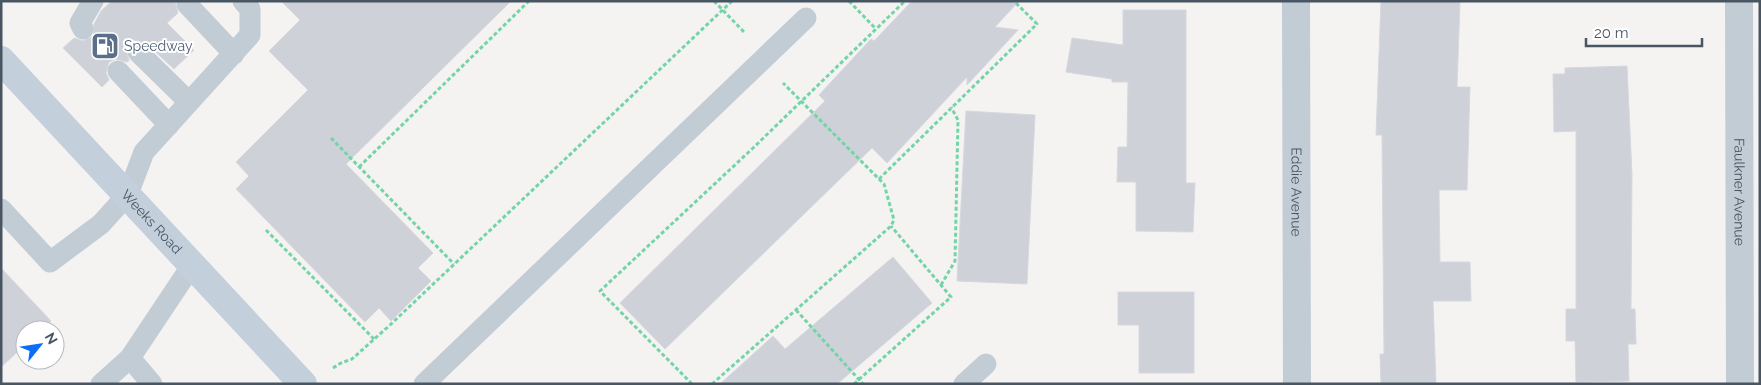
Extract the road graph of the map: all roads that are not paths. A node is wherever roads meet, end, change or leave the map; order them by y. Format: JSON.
{"nodes":[{"id":1,"x":243,"y":1,"type":"edge"},
{"id":2,"x":1296,"y":1,"type":"edge"},
{"id":3,"x":1739,"y":1,"type":"edge"},
{"id":4,"x":99,"y":4,"type":"edge"},
{"id":5,"x":186,"y":4,"type":"dead end"},
{"id":6,"x":806,"y":18,"type":"dead end"},
{"id":7,"x":83,"y":29,"type":"dead end"},
{"id":8,"x":138,"y":52,"type":"dead end"},
{"id":9,"x":234,"y":54,"type":"junction"},
{"id":10,"x":1,"y":60,"type":"edge"},
{"id":11,"x":118,"y":71,"type":"dead end"},
{"id":12,"x":190,"y":102,"type":"junction"},
{"id":13,"x":169,"y":125,"type":"junction"},
{"id":14,"x":128,"y":194,"type":"junction"},
{"id":15,"x":1,"y":209,"type":"edge"},
{"id":16,"x":192,"y":265,"type":"junction"},
{"id":17,"x":130,"y":358,"type":"junction"},
{"id":18,"x":986,"y":364,"type":"dead end"},
{"id":19,"x":101,"y":384,"type":"edge"},
{"id":20,"x":152,"y":384,"type":"edge"},
{"id":21,"x":302,"y":384,"type":"edge"},
{"id":22,"x":424,"y":384,"type":"edge"},
{"id":23,"x":964,"y":384,"type":"edge"},
{"id":24,"x":1297,"y":384,"type":"edge"},
{"id":25,"x":1740,"y":384,"type":"edge"}],
"edges":[{"from":1,"to":9,"type":"lane"},
{"from":2,"to":24,"type":"street","name":"Eddie Avenue"},
{"from":3,"to":25,"type":"street","name":"Faulkner Avenue"},
{"from":4,"to":7,"type":"lane"},
{"from":5,"to":9,"type":"lane"},
{"from":6,"to":22,"type":"lane"},
{"from":8,"to":12,"type":"lane"},
{"from":9,"to":12,"type":"lane"},
{"from":10,"to":14,"type":"street","name":"Weeks Road"},
{"from":11,"to":13,"type":"lane"},
{"from":12,"to":13,"type":"lane"},
{"from":13,"to":14,"type":"lane"},
{"from":14,"to":15,"type":"lane"},
{"from":14,"to":16,"type":"street","name":"Weeks Road"},
{"from":16,"to":17,"type":"lane"},
{"from":16,"to":21,"type":"street","name":"Weeks Road"},
{"from":17,"to":19,"type":"lane"},
{"from":17,"to":20,"type":"lane"},
{"from":18,"to":23,"type":"lane"}]}
